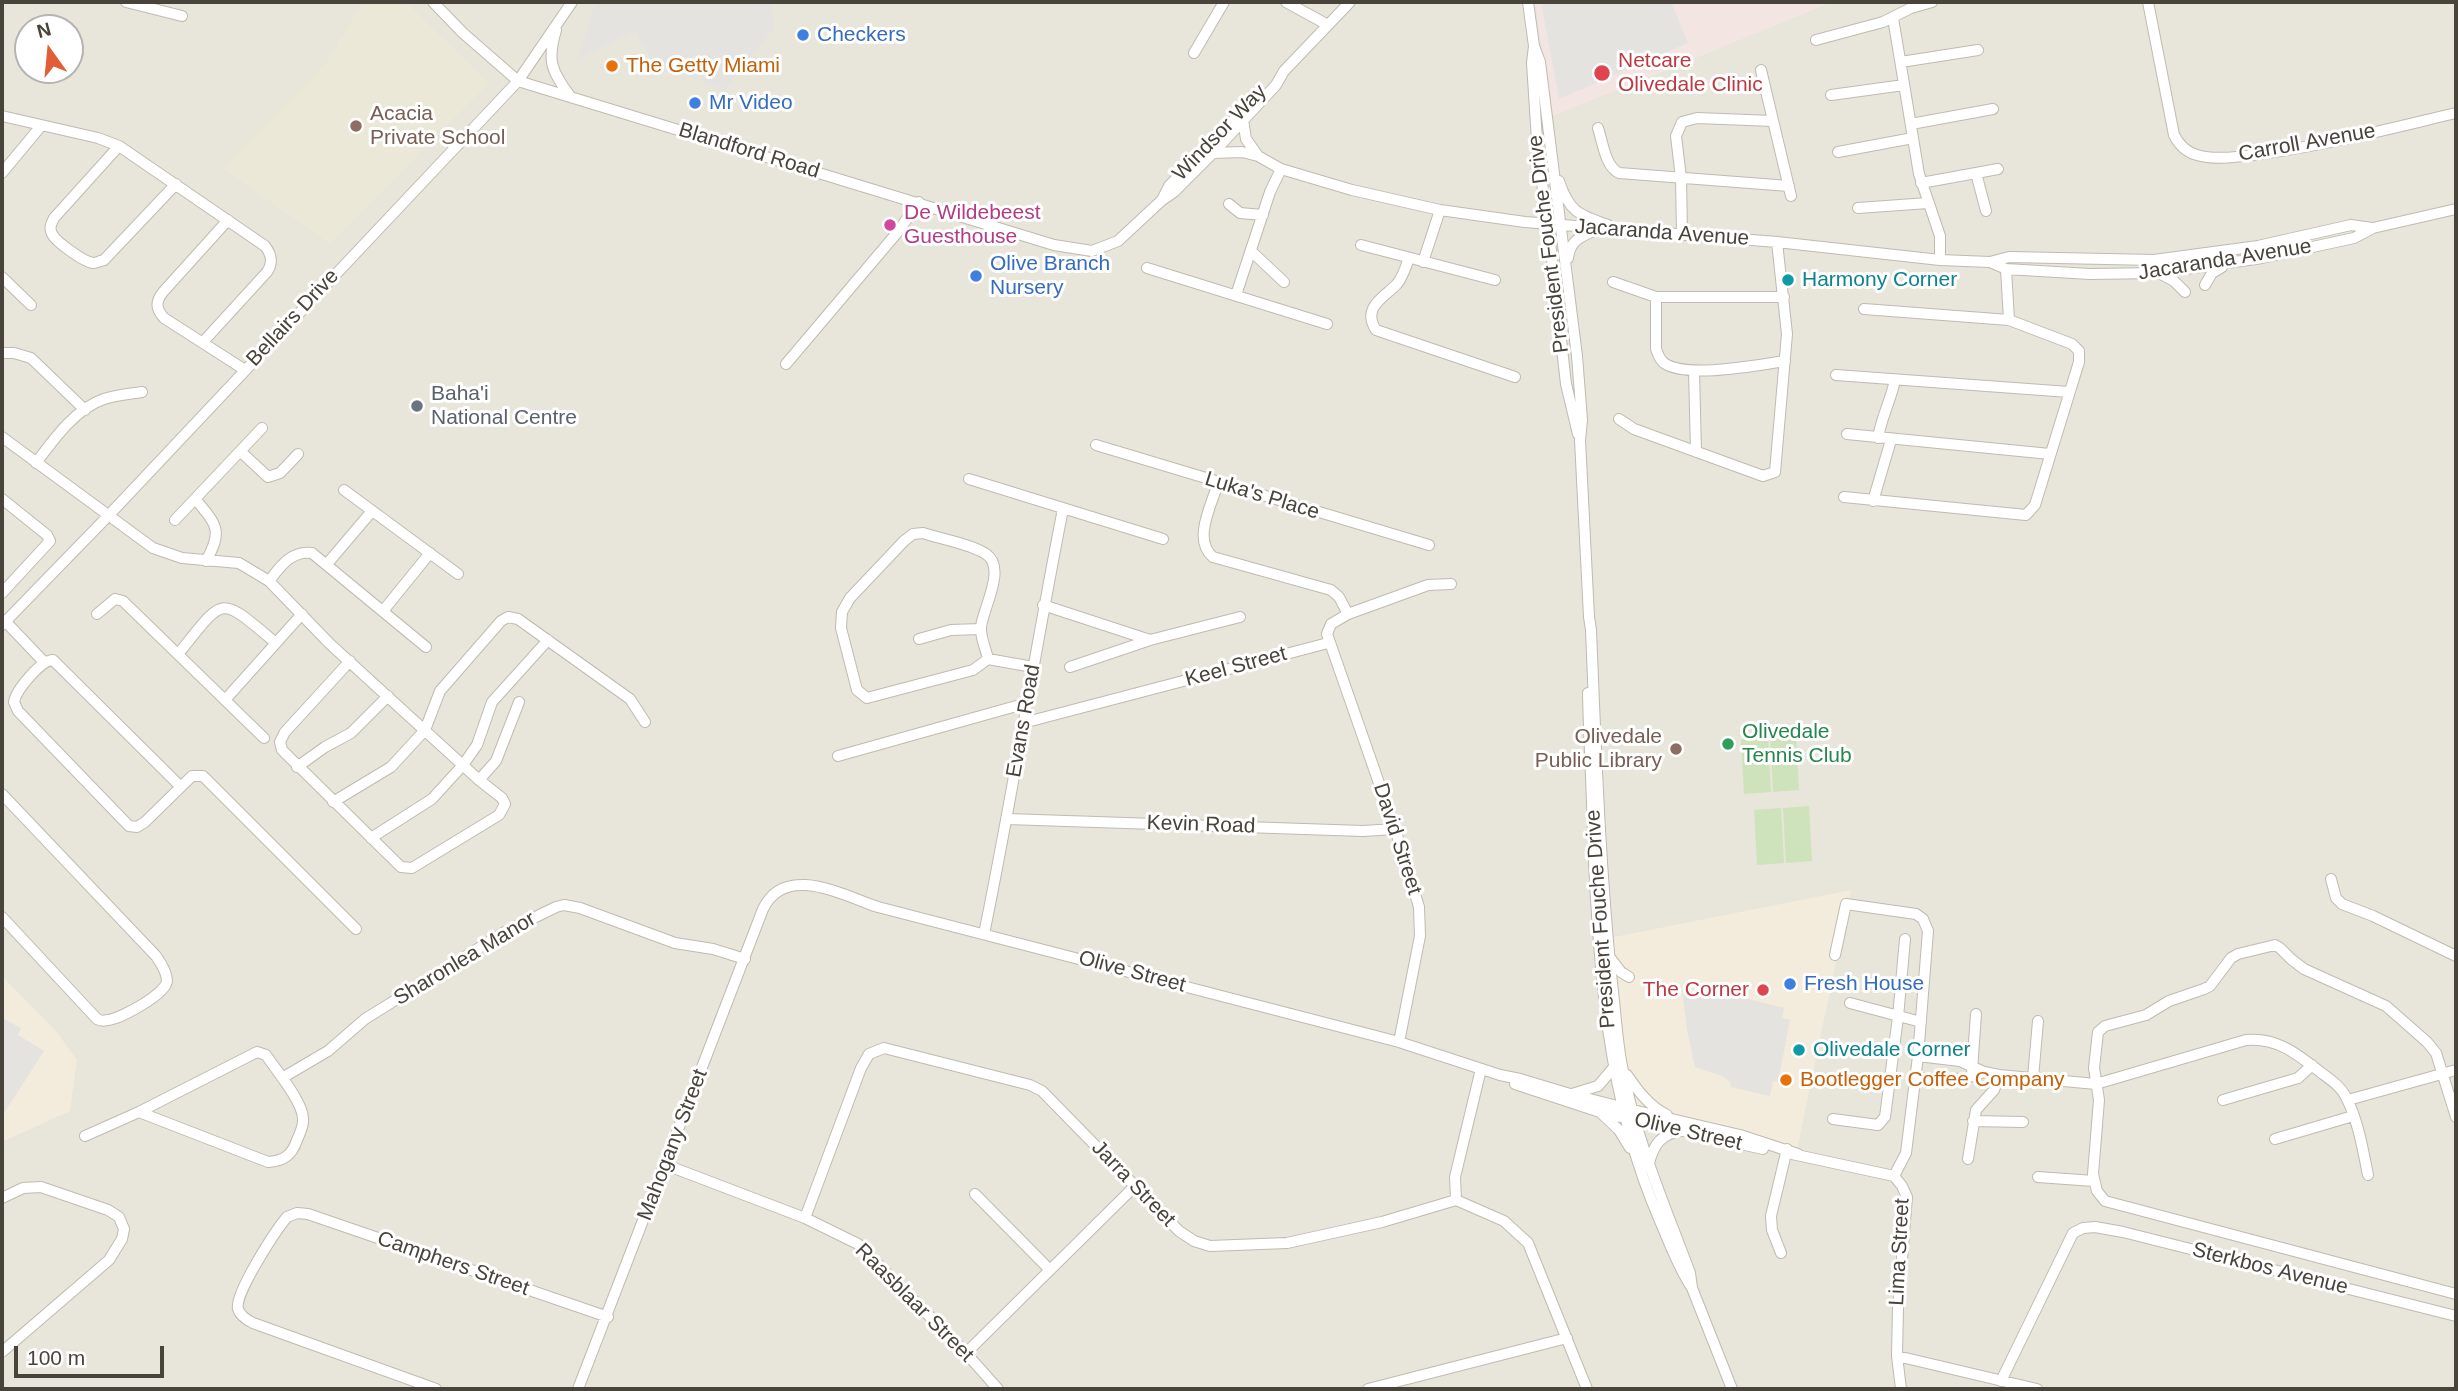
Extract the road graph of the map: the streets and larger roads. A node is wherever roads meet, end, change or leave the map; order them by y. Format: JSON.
{"nodes":[{"id":1,"x":126,"y":2,"type":"edge"},
{"id":2,"x":433,"y":2,"type":"edge"},
{"id":3,"x":572,"y":2,"type":"edge"},
{"id":4,"x":1224,"y":2,"type":"edge"},
{"id":5,"x":1286,"y":2,"type":"edge"},
{"id":6,"x":1350,"y":2,"type":"edge"},
{"id":7,"x":1528,"y":2,"type":"edge"},
{"id":8,"x":1932,"y":2,"type":"edge"},
{"id":9,"x":2148,"y":2,"type":"edge"},
{"id":10,"x":159,"y":6,"type":"edge"},
{"id":11,"x":182,"y":16,"type":"dead end"},
{"id":12,"x":1893,"y":18,"type":"junction"},
{"id":13,"x":559,"y":20,"type":"junction"},
{"id":14,"x":1328,"y":25,"type":"junction"},
{"id":15,"x":1816,"y":40,"type":"dead end"},
{"id":16,"x":1534,"y":46,"type":"junction"},
{"id":17,"x":1978,"y":50,"type":"dead end"},
{"id":18,"x":1194,"y":53,"type":"dead end"},
{"id":19,"x":1900,"y":62,"type":"junction"},
{"id":20,"x":1761,"y":70,"type":"dead end"},
{"id":21,"x":1284,"y":71,"type":"junction"},
{"id":22,"x":518,"y":81,"type":"junction"},
{"id":23,"x":1905,"y":85,"type":"junction"},
{"id":24,"x":1831,"y":95,"type":"dead end"},
{"id":25,"x":570,"y":96,"type":"junction"},
{"id":26,"x":1993,"y":109,"type":"dead end"},
{"id":27,"x":2456,"y":113,"type":"edge"},
{"id":28,"x":2,"y":116,"type":"edge"},
{"id":29,"x":1243,"y":120,"type":"junction"},
{"id":30,"x":1773,"y":121,"type":"junction"},
{"id":31,"x":1911,"y":124,"type":"junction"},
{"id":32,"x":41,"y":126,"type":"junction"},
{"id":33,"x":1598,"y":128,"type":"dead end"},
{"id":34,"x":1913,"y":138,"type":"junction"},
{"id":35,"x":119,"y":146,"type":"junction"},
{"id":36,"x":1838,"y":152,"type":"dead end"},
{"id":37,"x":1213,"y":153,"type":"junction"},
{"id":38,"x":1552,"y":154,"type":"junction"},
{"id":39,"x":1258,"y":156,"type":"junction"},
{"id":40,"x":1280,"y":169,"type":"junction"},
{"id":41,"x":1998,"y":169,"type":"dead end"},
{"id":42,"x":2,"y":173,"type":"edge"},
{"id":43,"x":1976,"y":173,"type":"junction"},
{"id":44,"x":1681,"y":178,"type":"junction"},
{"id":45,"x":1921,"y":183,"type":"junction"},
{"id":46,"x":176,"y":184,"type":"junction"},
{"id":47,"x":1161,"y":201,"type":"junction"},
{"id":48,"x":919,"y":202,"type":"junction"},
{"id":49,"x":1928,"y":202,"type":"junction"},
{"id":50,"x":1228,"y":204,"type":"dead end"},
{"id":51,"x":1858,"y":208,"type":"dead end"},
{"id":52,"x":2456,"y":209,"type":"edge"},
{"id":53,"x":1440,"y":210,"type":"junction"},
{"id":54,"x":1986,"y":211,"type":"dead end"},
{"id":55,"x":1263,"y":215,"type":"junction"},
{"id":56,"x":228,"y":220,"type":"junction"},
{"id":57,"x":1548,"y":224,"type":"junction"},
{"id":58,"x":1561,"y":225,"type":"junction"},
{"id":59,"x":2373,"y":228,"type":"junction"},
{"id":60,"x":1599,"y":229,"type":"junction"},
{"id":61,"x":1622,"y":230,"type":"junction"},
{"id":62,"x":1682,"y":235,"type":"junction"},
{"id":63,"x":1777,"y":242,"type":"junction"},
{"id":64,"x":1361,"y":245,"type":"dead end"},
{"id":65,"x":1092,"y":251,"type":"joint"},
{"id":66,"x":1251,"y":251,"type":"junction"},
{"id":67,"x":1409,"y":258,"type":"junction"},
{"id":68,"x":1940,"y":260,"type":"junction"},
{"id":69,"x":1423,"y":262,"type":"junction"},
{"id":70,"x":1990,"y":262,"type":"junction"},
{"id":71,"x":2227,"y":264,"type":"junction"},
{"id":72,"x":1147,"y":268,"type":"dead end"},
{"id":73,"x":2006,"y":268,"type":"junction"},
{"id":74,"x":2158,"y":273,"type":"junction"},
{"id":75,"x":2,"y":277,"type":"edge"},
{"id":76,"x":1495,"y":280,"type":"dead end"},
{"id":77,"x":1567,"y":281,"type":"junction"},
{"id":78,"x":1283,"y":282,"type":"dead end"},
{"id":79,"x":1613,"y":282,"type":"dead end"},
{"id":80,"x":2205,"y":285,"type":"dead end"},
{"id":81,"x":2185,"y":292,"type":"dead end"},
{"id":82,"x":1236,"y":295,"type":"junction"},
{"id":83,"x":1656,"y":297,"type":"junction"},
{"id":84,"x":1784,"y":297,"type":"junction"},
{"id":85,"x":30,"y":305,"type":"dead end"},
{"id":86,"x":1864,"y":309,"type":"dead end"},
{"id":87,"x":2009,"y":320,"type":"junction"},
{"id":88,"x":1326,"y":324,"type":"dead end"},
{"id":89,"x":203,"y":342,"type":"junction"},
{"id":90,"x":2,"y":353,"type":"edge"},
{"id":91,"x":1785,"y":361,"type":"junction"},
{"id":92,"x":786,"y":364,"type":"dead end"},
{"id":93,"x":245,"y":370,"type":"junction"},
{"id":94,"x":1694,"y":371,"type":"junction"},
{"id":95,"x":1836,"y":375,"type":"dead end"},
{"id":96,"x":1515,"y":377,"type":"dead end"},
{"id":97,"x":1895,"y":380,"type":"junction"},
{"id":98,"x":142,"y":392,"type":"dead end"},
{"id":99,"x":2069,"y":392,"type":"junction"},
{"id":100,"x":85,"y":410,"type":"junction"},
{"id":101,"x":1619,"y":419,"type":"dead end"},
{"id":102,"x":262,"y":428,"type":"dead end"},
{"id":103,"x":1847,"y":434,"type":"dead end"},
{"id":104,"x":2,"y":438,"type":"edge"},
{"id":105,"x":1878,"y":438,"type":"junction"},
{"id":106,"x":1580,"y":440,"type":"junction"},
{"id":107,"x":1891,"y":440,"type":"junction"},
{"id":108,"x":1096,"y":445,"type":"dead end"},
{"id":109,"x":241,"y":452,"type":"junction"},
{"id":110,"x":1696,"y":452,"type":"junction"},
{"id":111,"x":298,"y":454,"type":"dead end"},
{"id":112,"x":2050,"y":454,"type":"junction"},
{"id":113,"x":36,"y":463,"type":"junction"},
{"id":114,"x":969,"y":479,"type":"dead end"},
{"id":115,"x":1218,"y":482,"type":"junction"},
{"id":116,"x":344,"y":490,"type":"dead end"},
{"id":117,"x":1844,"y":497,"type":"dead end"},
{"id":118,"x":2,"y":499,"type":"edge"},
{"id":119,"x":196,"y":500,"type":"junction"},
{"id":120,"x":1873,"y":501,"type":"junction"},
{"id":121,"x":1063,"y":509,"type":"junction"},
{"id":122,"x":372,"y":511,"type":"junction"},
{"id":123,"x":109,"y":515,"type":"junction"},
{"id":124,"x":175,"y":520,"type":"dead end"},
{"id":125,"x":1163,"y":539,"type":"dead end"},
{"id":126,"x":1429,"y":545,"type":"dead end"},
{"id":127,"x":430,"y":553,"type":"junction"},
{"id":128,"x":206,"y":561,"type":"junction"},
{"id":129,"x":327,"y":564,"type":"junction"},
{"id":130,"x":458,"y":574,"type":"dead end"},
{"id":131,"x":269,"y":581,"type":"junction"},
{"id":132,"x":1451,"y":584,"type":"dead end"},
{"id":133,"x":2,"y":593,"type":"edge"},
{"id":134,"x":1043,"y":606,"type":"junction"},
{"id":135,"x":383,"y":611,"type":"junction"},
{"id":136,"x":97,"y":614,"type":"dead end"},
{"id":137,"x":302,"y":614,"type":"junction"},
{"id":138,"x":1348,"y":614,"type":"junction"},
{"id":139,"x":1240,"y":617,"type":"dead end"},
{"id":140,"x":1589,"y":621,"type":"junction"},
{"id":141,"x":4,"y":623,"type":"edge"},
{"id":142,"x":981,"y":629,"type":"junction"},
{"id":143,"x":919,"y":639,"type":"dead end"},
{"id":144,"x":548,"y":640,"type":"junction"},
{"id":145,"x":1150,"y":640,"type":"junction"},
{"id":146,"x":276,"y":643,"type":"junction"},
{"id":147,"x":1328,"y":643,"type":"junction"},
{"id":148,"x":426,"y":647,"type":"dead end"},
{"id":149,"x":179,"y":653,"type":"junction"},
{"id":150,"x":988,"y":659,"type":"junction"},
{"id":151,"x":350,"y":661,"type":"junction"},
{"id":152,"x":44,"y":662,"type":"junction"},
{"id":153,"x":1033,"y":667,"type":"junction"},
{"id":154,"x":1070,"y":667,"type":"dead end"},
{"id":155,"x":388,"y":696,"type":"junction"},
{"id":156,"x":225,"y":700,"type":"junction"},
{"id":157,"x":519,"y":702,"type":"dead end"},
{"id":158,"x":1027,"y":703,"type":"junction"},
{"id":159,"x":645,"y":722,"type":"dead end"},
{"id":160,"x":1023,"y":723,"type":"junction"},
{"id":161,"x":425,"y":730,"type":"junction"},
{"id":162,"x":264,"y":738,"type":"dead end"},
{"id":163,"x":838,"y":756,"type":"dead end"},
{"id":164,"x":463,"y":765,"type":"junction"},
{"id":165,"x":297,"y":767,"type":"junction"},
{"id":166,"x":479,"y":780,"type":"junction"},
{"id":167,"x":181,"y":786,"type":"junction"},
{"id":168,"x":2,"y":794,"type":"edge"},
{"id":169,"x":333,"y":802,"type":"junction"},
{"id":170,"x":1007,"y":819,"type":"junction"},
{"id":171,"x":1395,"y":829,"type":"junction"},
{"id":172,"x":370,"y":838,"type":"junction"},
{"id":173,"x":2331,"y":879,"type":"dead end"},
{"id":174,"x":767,"y":901,"type":"joint"},
{"id":175,"x":2,"y":917,"type":"edge"},
{"id":176,"x":356,"y":929,"type":"dead end"},
{"id":177,"x":984,"y":934,"type":"junction"},
{"id":178,"x":1905,"y":939,"type":"dead end"},
{"id":179,"x":1835,"y":955,"type":"dead end"},
{"id":180,"x":2456,"y":956,"type":"edge"},
{"id":181,"x":1609,"y":957,"type":"junction"},
{"id":182,"x":745,"y":960,"type":"junction"},
{"id":183,"x":1629,"y":976,"type":"dead end"},
{"id":184,"x":1850,"y":1003,"type":"dead end"},
{"id":185,"x":1976,"y":1014,"type":"dead end"},
{"id":186,"x":1898,"y":1017,"type":"junction"},
{"id":187,"x":2038,"y":1021,"type":"dead end"},
{"id":188,"x":1922,"y":1022,"type":"junction"},
{"id":189,"x":1399,"y":1042,"type":"junction"},
{"id":190,"x":1918,"y":1056,"type":"junction"},
{"id":191,"x":2312,"y":1065,"type":"junction"},
{"id":192,"x":1618,"y":1066,"type":"junction"},
{"id":193,"x":1481,"y":1069,"type":"junction"},
{"id":194,"x":2456,"y":1070,"type":"edge"},
{"id":195,"x":1972,"y":1071,"type":"junction"},
{"id":196,"x":2444,"y":1073,"type":"junction"},
{"id":197,"x":1500,"y":1075,"type":"junction"},
{"id":198,"x":1998,"y":1075,"type":"junction"},
{"id":199,"x":282,"y":1078,"type":"junction"},
{"id":200,"x":1916,"y":1078,"type":"junction"},
{"id":201,"x":2034,"y":1078,"type":"junction"},
{"id":202,"x":2096,"y":1084,"type":"junction"},
{"id":203,"x":1570,"y":1094,"type":"junction"},
{"id":204,"x":2223,"y":1100,"type":"dead end"},
{"id":205,"x":2348,"y":1100,"type":"junction"},
{"id":206,"x":139,"y":1112,"type":"junction"},
{"id":207,"x":1600,"y":1112,"type":"junction"},
{"id":208,"x":1630,"y":1114,"type":"junction"},
{"id":209,"x":2353,"y":1116,"type":"junction"},
{"id":210,"x":2456,"y":1117,"type":"edge"},
{"id":211,"x":1833,"y":1119,"type":"dead end"},
{"id":212,"x":1973,"y":1121,"type":"junction"},
{"id":213,"x":2023,"y":1122,"type":"dead end"},
{"id":214,"x":1688,"y":1127,"type":"junction"},
{"id":215,"x":85,"y":1136,"type":"dead end"},
{"id":216,"x":2275,"y":1139,"type":"dead end"},
{"id":217,"x":1786,"y":1151,"type":"junction"},
{"id":218,"x":1968,"y":1159,"type":"dead end"},
{"id":219,"x":1644,"y":1164,"type":"junction"},
{"id":220,"x":666,"y":1165,"type":"junction"},
{"id":221,"x":2368,"y":1175,"type":"dead end"},
{"id":222,"x":1894,"y":1176,"type":"junction"},
{"id":223,"x":2038,"y":1177,"type":"dead end"},
{"id":224,"x":2094,"y":1181,"type":"junction"},
{"id":225,"x":1135,"y":1186,"type":"junction"},
{"id":226,"x":975,"y":1194,"type":"dead end"},
{"id":227,"x":2,"y":1198,"type":"edge"},
{"id":228,"x":1456,"y":1200,"type":"junction"},
{"id":229,"x":805,"y":1218,"type":"junction"},
{"id":230,"x":1780,"y":1253,"type":"dead end"},
{"id":231,"x":1049,"y":1269,"type":"junction"},
{"id":232,"x":2456,"y":1294,"type":"edge"},
{"id":233,"x":2456,"y":1316,"type":"edge"},
{"id":234,"x":608,"y":1317,"type":"junction"},
{"id":235,"x":1566,"y":1338,"type":"junction"},
{"id":236,"x":2,"y":1352,"type":"edge"},
{"id":237,"x":965,"y":1353,"type":"junction"},
{"id":238,"x":1897,"y":1356,"type":"junction"},
{"id":239,"x":2001,"y":1381,"type":"junction"},
{"id":240,"x":436,"y":1389,"type":"edge"},
{"id":241,"x":578,"y":1389,"type":"edge"},
{"id":242,"x":998,"y":1389,"type":"edge"},
{"id":243,"x":1368,"y":1389,"type":"edge"},
{"id":244,"x":1587,"y":1389,"type":"edge"},
{"id":245,"x":1732,"y":1389,"type":"edge"},
{"id":246,"x":1901,"y":1389,"type":"edge"},
{"id":247,"x":2037,"y":1389,"type":"edge"}],
"edges":[{"from":1,"to":10,"type":"street"},
{"from":2,"to":22,"type":"street","name":"Blandford Road"},
{"from":3,"to":13,"type":"street","name":"Bellairs Drive"},
{"from":4,"to":18,"type":"street"},
{"from":5,"to":14,"type":"street"},
{"from":6,"to":14,"type":"street","name":"Windsor Way"},
{"from":7,"to":16,"type":"street","name":"President Fouche Drive"},
{"from":8,"to":12,"type":"street"},
{"from":9,"to":27,"type":"street","name":"Carroll Avenue"},
{"from":10,"to":11,"type":"street"},
{"from":12,"to":15,"type":"street"},
{"from":12,"to":19,"type":"street"},
{"from":13,"to":22,"type":"street","name":"Bellairs Drive"},
{"from":13,"to":25,"type":"street"},
{"from":14,"to":21,"type":"street","name":"Windsor Way"},
{"from":16,"to":38,"type":"street","name":"President Fouche Drive"},
{"from":16,"to":57,"type":"street","name":"President Fouche Drive"},
{"from":17,"to":19,"type":"street"},
{"from":19,"to":23,"type":"street"},
{"from":20,"to":30,"type":"street"},
{"from":21,"to":29,"type":"street","name":"Windsor Way"},
{"from":21,"to":47,"type":"street","name":"Windsor Way"},
{"from":22,"to":25,"type":"street","name":"Blandford Road"},
{"from":22,"to":93,"type":"street","name":"Bellairs Drive"},
{"from":23,"to":24,"type":"street"},
{"from":23,"to":31,"type":"street"},
{"from":25,"to":48,"type":"street","name":"Blandford Road"},
{"from":26,"to":31,"type":"street"},
{"from":28,"to":32,"type":"street"},
{"from":29,"to":37,"type":"street","name":"Windsor Way"},
{"from":29,"to":39,"type":"street"},
{"from":30,"to":44,"type":"street"},
{"from":30,"to":44,"type":"street"},
{"from":31,"to":34,"type":"street"},
{"from":32,"to":35,"type":"street"},
{"from":32,"to":42,"type":"street"},
{"from":33,"to":44,"type":"street"},
{"from":34,"to":36,"type":"street"},
{"from":34,"to":45,"type":"street"},
{"from":35,"to":46,"type":"street"},
{"from":35,"to":46,"type":"street"},
{"from":37,"to":39,"type":"street","name":"Jacaranda Avenue"},
{"from":37,"to":47,"type":"street","name":"Windsor Way"},
{"from":38,"to":58,"type":"street","name":"President Fouche Drive"},
{"from":38,"to":61,"type":"street"},
{"from":39,"to":40,"type":"street","name":"Jacaranda Avenue"},
{"from":40,"to":53,"type":"street","name":"Jacaranda Avenue"},
{"from":40,"to":55,"type":"street"},
{"from":41,"to":43,"type":"street"},
{"from":43,"to":45,"type":"street"},
{"from":43,"to":54,"type":"street"},
{"from":44,"to":62,"type":"street"},
{"from":45,"to":49,"type":"street"},
{"from":46,"to":56,"type":"street"},
{"from":47,"to":65,"type":"street","name":"Windsor Way"},
{"from":48,"to":65,"type":"street","name":"Blandford Road"},
{"from":48,"to":92,"type":"street"},
{"from":49,"to":51,"type":"street"},
{"from":49,"to":68,"type":"street"},
{"from":50,"to":55,"type":"street"},
{"from":52,"to":59,"type":"street","name":"Jacaranda Avenue"},
{"from":53,"to":57,"type":"street","name":"Jacaranda Avenue"},
{"from":53,"to":69,"type":"street"},
{"from":55,"to":66,"type":"street"},
{"from":56,"to":89,"type":"street"},
{"from":56,"to":89,"type":"street"},
{"from":57,"to":58,"type":"street","name":"Jacaranda Avenue"},
{"from":57,"to":106,"type":"street","name":"President Fouche Drive"},
{"from":58,"to":60,"type":"street","name":"Jacaranda Avenue"},
{"from":58,"to":77,"type":"street","name":"President Fouche Drive"},
{"from":59,"to":70,"type":"street","name":"Jacaranda Avenue"},
{"from":59,"to":71,"type":"street","name":"Jacaranda Avenue"},
{"from":60,"to":61,"type":"street","name":"Jacaranda Avenue"},
{"from":60,"to":77,"type":"street"},
{"from":61,"to":62,"type":"street","name":"Jacaranda Avenue"},
{"from":62,"to":63,"type":"street","name":"Jacaranda Avenue"},
{"from":63,"to":68,"type":"street","name":"Jacaranda Avenue"},
{"from":63,"to":84,"type":"street"},
{"from":64,"to":67,"type":"street"},
{"from":66,"to":78,"type":"street"},
{"from":66,"to":82,"type":"street"},
{"from":67,"to":69,"type":"street"},
{"from":67,"to":96,"type":"street"},
{"from":68,"to":70,"type":"street","name":"Jacaranda Avenue"},
{"from":69,"to":76,"type":"street"},
{"from":70,"to":73,"type":"street","name":"Jacaranda Avenue"},
{"from":71,"to":74,"type":"street","name":"Jacaranda Avenue"},
{"from":71,"to":80,"type":"street"},
{"from":72,"to":82,"type":"street"},
{"from":73,"to":74,"type":"street","name":"Jacaranda Avenue"},
{"from":73,"to":87,"type":"street"},
{"from":74,"to":81,"type":"street"},
{"from":75,"to":85,"type":"street"},
{"from":77,"to":106,"type":"street","name":"President Fouche Drive"},
{"from":79,"to":83,"type":"street"},
{"from":82,"to":88,"type":"street"},
{"from":83,"to":84,"type":"street"},
{"from":83,"to":94,"type":"street"},
{"from":84,"to":91,"type":"street"},
{"from":86,"to":87,"type":"street"},
{"from":87,"to":99,"type":"street"},
{"from":89,"to":93,"type":"street"},
{"from":90,"to":100,"type":"street"},
{"from":91,"to":94,"type":"street"},
{"from":91,"to":110,"type":"street"},
{"from":93,"to":123,"type":"street","name":"Bellairs Drive"},
{"from":94,"to":110,"type":"street"},
{"from":95,"to":97,"type":"street"},
{"from":97,"to":99,"type":"street"},
{"from":97,"to":105,"type":"street"},
{"from":98,"to":100,"type":"street"},
{"from":99,"to":112,"type":"street"},
{"from":100,"to":113,"type":"street"},
{"from":101,"to":110,"type":"street"},
{"from":102,"to":109,"type":"street"},
{"from":103,"to":105,"type":"street"},
{"from":104,"to":113,"type":"street"},
{"from":105,"to":107,"type":"street"},
{"from":106,"to":140,"type":"street","name":"President Fouche Drive"},
{"from":107,"to":112,"type":"street"},
{"from":107,"to":120,"type":"street"},
{"from":108,"to":115,"type":"street","name":"Luka's Place"},
{"from":109,"to":111,"type":"street"},
{"from":109,"to":119,"type":"street"},
{"from":112,"to":120,"type":"street"},
{"from":113,"to":123,"type":"street"},
{"from":114,"to":121,"type":"street"},
{"from":115,"to":126,"type":"street","name":"Luka's Place"},
{"from":115,"to":138,"type":"street"},
{"from":116,"to":122,"type":"street"},
{"from":117,"to":120,"type":"street"},
{"from":118,"to":133,"type":"street"},
{"from":119,"to":124,"type":"street"},
{"from":119,"to":128,"type":"street"},
{"from":121,"to":125,"type":"street"},
{"from":121,"to":134,"type":"street","name":"Evans Road"},
{"from":122,"to":127,"type":"street"},
{"from":122,"to":129,"type":"street"},
{"from":123,"to":128,"type":"street"},
{"from":123,"to":141,"type":"street","name":"Bellairs Drive"},
{"from":127,"to":130,"type":"street"},
{"from":127,"to":135,"type":"street"},
{"from":128,"to":131,"type":"street"},
{"from":129,"to":131,"type":"street"},
{"from":129,"to":135,"type":"street"},
{"from":131,"to":137,"type":"street"},
{"from":132,"to":138,"type":"street"},
{"from":134,"to":145,"type":"street"},
{"from":134,"to":153,"type":"street","name":"Evans Road"},
{"from":135,"to":148,"type":"street"},
{"from":136,"to":149,"type":"street"},
{"from":137,"to":146,"type":"street"},
{"from":137,"to":151,"type":"street"},
{"from":138,"to":147,"type":"street"},
{"from":139,"to":145,"type":"street"},
{"from":140,"to":181,"type":"street","name":"President Fouche Drive"},
{"from":140,"to":192,"type":"street","name":"President Fouche Drive"},
{"from":141,"to":152,"type":"street"},
{"from":142,"to":143,"type":"street"},
{"from":142,"to":150,"type":"street"},
{"from":142,"to":150,"type":"street"},
{"from":144,"to":159,"type":"street"},
{"from":144,"to":161,"type":"street"},
{"from":144,"to":164,"type":"street"},
{"from":145,"to":154,"type":"street"},
{"from":146,"to":149,"type":"street"},
{"from":146,"to":156,"type":"street"},
{"from":147,"to":160,"type":"street","name":"Keel Street"},
{"from":147,"to":171,"type":"street","name":"David Street"},
{"from":149,"to":156,"type":"street"},
{"from":150,"to":153,"type":"street"},
{"from":151,"to":155,"type":"street"},
{"from":151,"to":165,"type":"street"},
{"from":152,"to":167,"type":"street"},
{"from":152,"to":167,"type":"street"},
{"from":153,"to":158,"type":"street","name":"Evans Road"},
{"from":155,"to":161,"type":"street"},
{"from":155,"to":165,"type":"street"},
{"from":156,"to":162,"type":"street"},
{"from":157,"to":166,"type":"street"},
{"from":158,"to":160,"type":"street","name":"Evans Road"},
{"from":158,"to":163,"type":"street"},
{"from":160,"to":170,"type":"street","name":"Evans Road"},
{"from":161,"to":164,"type":"street"},
{"from":161,"to":169,"type":"street"},
{"from":164,"to":166,"type":"street"},
{"from":164,"to":172,"type":"street"},
{"from":165,"to":169,"type":"street"},
{"from":166,"to":172,"type":"street"},
{"from":167,"to":176,"type":"street"},
{"from":168,"to":175,"type":"street"},
{"from":169,"to":172,"type":"street"},
{"from":170,"to":171,"type":"street","name":"Kevin Road"},
{"from":170,"to":177,"type":"street","name":"Evans Road"},
{"from":171,"to":189,"type":"street","name":"David Street"},
{"from":173,"to":180,"type":"street"},
{"from":174,"to":177,"type":"street","name":"Olive Street"},
{"from":174,"to":182,"type":"street","name":"Mahogany Street"},
{"from":177,"to":189,"type":"street","name":"Olive Street"},
{"from":178,"to":186,"type":"street"},
{"from":179,"to":188,"type":"street","name":"Lima Street"},
{"from":181,"to":183,"type":"street"},
{"from":181,"to":192,"type":"street","name":"President Fouche Drive"},
{"from":182,"to":199,"type":"street","name":"Sharonlea Manor"},
{"from":182,"to":220,"type":"street","name":"Mahogany Street"},
{"from":184,"to":186,"type":"street"},
{"from":185,"to":195,"type":"street"},
{"from":186,"to":188,"type":"street"},
{"from":186,"to":211,"type":"street"},
{"from":187,"to":201,"type":"street"},
{"from":188,"to":190,"type":"street","name":"Lima Street"},
{"from":189,"to":193,"type":"street","name":"Olive Street"},
{"from":190,"to":195,"type":"street"},
{"from":190,"to":200,"type":"street","name":"Lima Street"},
{"from":191,"to":202,"type":"street"},
{"from":191,"to":204,"type":"street"},
{"from":191,"to":205,"type":"street"},
{"from":192,"to":203,"type":"street"},
{"from":192,"to":208,"type":"street","name":"President Fouche Drive"},
{"from":192,"to":214,"type":"street"},
{"from":193,"to":197,"type":"street","name":"Olive Street"},
{"from":193,"to":228,"type":"street"},
{"from":194,"to":196,"type":"street"},
{"from":195,"to":198,"type":"street"},
{"from":195,"to":200,"type":"street"},
{"from":196,"to":202,"type":"street"},
{"from":196,"to":205,"type":"street"},
{"from":196,"to":210,"type":"street"},
{"from":197,"to":203,"type":"street","name":"Olive Street"},
{"from":197,"to":207,"type":"street","name":"Olive Street"},
{"from":198,"to":201,"type":"street"},
{"from":198,"to":212,"type":"street"},
{"from":199,"to":206,"type":"street"},
{"from":199,"to":206,"type":"street"},
{"from":200,"to":222,"type":"street","name":"Lima Street"},
{"from":201,"to":202,"type":"street"},
{"from":202,"to":224,"type":"street"},
{"from":203,"to":208,"type":"street","name":"Olive Street"},
{"from":205,"to":209,"type":"street"},
{"from":206,"to":215,"type":"street"},
{"from":207,"to":208,"type":"street","name":"Olive Street"},
{"from":207,"to":219,"type":"street"},
{"from":208,"to":214,"type":"street","name":"Olive Street"},
{"from":208,"to":219,"type":"street","name":"President Fouche Drive"},
{"from":209,"to":216,"type":"street"},
{"from":209,"to":221,"type":"street"},
{"from":212,"to":213,"type":"street"},
{"from":212,"to":218,"type":"street"},
{"from":214,"to":217,"type":"street","name":"Olive Street"},
{"from":214,"to":219,"type":"street"},
{"from":217,"to":222,"type":"street","name":"Olive Street"},
{"from":217,"to":230,"type":"street"},
{"from":219,"to":245,"type":"street","name":"President Fouche Drive"},
{"from":220,"to":229,"type":"street","name":"Raasblaar Street"},
{"from":220,"to":234,"type":"street","name":"Mahogany Street"},
{"from":222,"to":238,"type":"street","name":"Lima Street"},
{"from":223,"to":224,"type":"street"},
{"from":224,"to":232,"type":"street"},
{"from":225,"to":228,"type":"street","name":"Jarra Street"},
{"from":225,"to":229,"type":"street","name":"Jarra Street"},
{"from":225,"to":231,"type":"street"},
{"from":226,"to":231,"type":"street"},
{"from":227,"to":236,"type":"street"},
{"from":228,"to":235,"type":"street"},
{"from":229,"to":237,"type":"street","name":"Raasblaar Street"},
{"from":231,"to":237,"type":"street"},
{"from":233,"to":239,"type":"street","name":"Sterkbos Avenue"},
{"from":234,"to":240,"type":"street","name":"Camphers Street"},
{"from":234,"to":241,"type":"street","name":"Mahogany Street"},
{"from":235,"to":243,"type":"street"},
{"from":235,"to":244,"type":"street"},
{"from":237,"to":242,"type":"street","name":"Raasblaar Street"},
{"from":238,"to":239,"type":"street"},
{"from":238,"to":246,"type":"street","name":"Lima Street"},
{"from":239,"to":247,"type":"street"}]}
